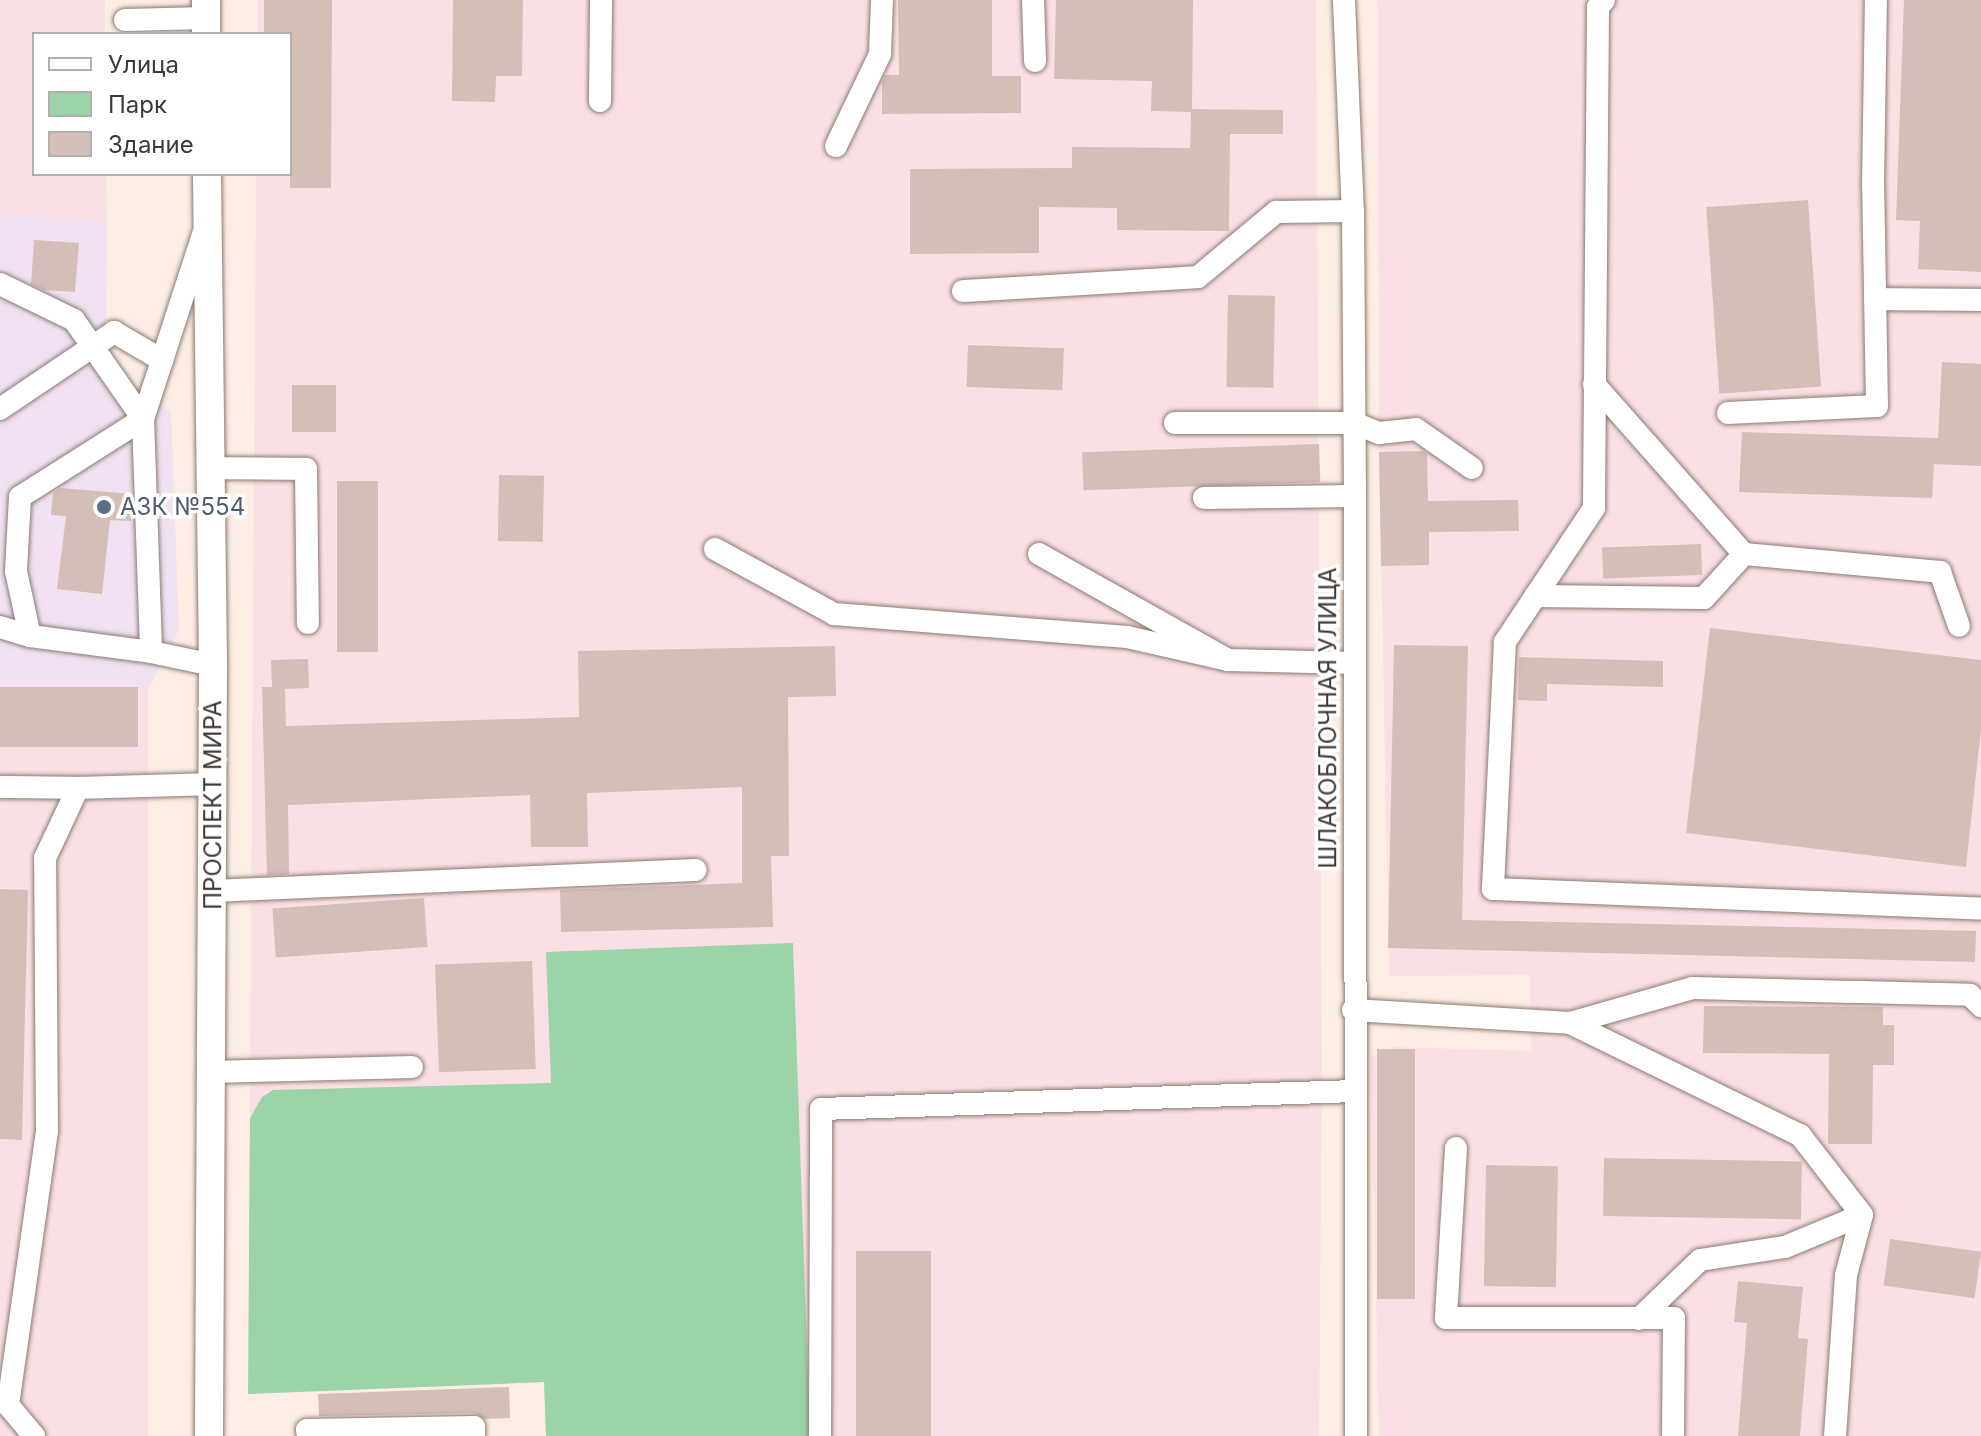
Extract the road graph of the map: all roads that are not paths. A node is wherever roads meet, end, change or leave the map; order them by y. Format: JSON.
{"nodes":[{"id":1,"x":601,"y":0,"type":"edge"},
{"id":2,"x":882,"y":0,"type":"edge"},
{"id":3,"x":1033,"y":0,"type":"edge"},
{"id":4,"x":1344,"y":0,"type":"edge"},
{"id":5,"x":1604,"y":0,"type":"edge"},
{"id":6,"x":1876,"y":0,"type":"edge"},
{"id":7,"x":206,"y":17,"type":"edge"},
{"id":8,"x":125,"y":20,"type":"dead end"},
{"id":9,"x":1035,"y":61,"type":"dead end"},
{"id":10,"x":600,"y":101,"type":"dead end"},
{"id":11,"x":836,"y":146,"type":"dead end"},
{"id":12,"x":207,"y":176,"type":"edge"},
{"id":13,"x":1353,"y":211,"type":"junction"},
{"id":14,"x":207,"y":222,"type":"junction"},
{"id":15,"x":0,"y":284,"type":"edge"},
{"id":16,"x":963,"y":291,"type":"dead end"},
{"id":17,"x":1875,"y":299,"type":"junction"},
{"id":18,"x":1981,"y":300,"type":"edge"},
{"id":19,"x":92,"y":346,"type":"junction"},
{"id":20,"x":162,"y":360,"type":"junction"},
{"id":21,"x":1594,"y":384,"type":"junction"},
{"id":22,"x":0,"y":409,"type":"edge"},
{"id":23,"x":1728,"y":413,"type":"dead end"},
{"id":24,"x":143,"y":419,"type":"junction"},
{"id":25,"x":1175,"y":423,"type":"dead end"},
{"id":26,"x":1354,"y":423,"type":"junction"},
{"id":27,"x":210,"y":468,"type":"junction"},
{"id":28,"x":1472,"y":468,"type":"dead end"},
{"id":29,"x":1355,"y":496,"type":"junction"},
{"id":30,"x":1204,"y":498,"type":"dead end"},
{"id":31,"x":715,"y":549,"type":"dead end"},
{"id":32,"x":1039,"y":554,"type":"dead end"},
{"id":33,"x":1744,"y":554,"type":"junction"},
{"id":34,"x":1535,"y":596,"type":"junction"},
{"id":35,"x":308,"y":623,"type":"dead end"},
{"id":36,"x":1959,"y":626,"type":"dead end"},
{"id":37,"x":0,"y":627,"type":"edge"},
{"id":38,"x":30,"y":636,"type":"junction"},
{"id":39,"x":151,"y":652,"type":"junction"},
{"id":40,"x":1228,"y":660,"type":"junction"},
{"id":41,"x":1354,"y":663,"type":"junction"},
{"id":42,"x":213,"y":665,"type":"junction"},
{"id":43,"x":213,"y":784,"type":"junction"},
{"id":44,"x":0,"y":787,"type":"edge"},
{"id":45,"x":78,"y":788,"type":"junction"},
{"id":46,"x":696,"y":870,"type":"dead end"},
{"id":47,"x":212,"y":891,"type":"junction"},
{"id":48,"x":1981,"y":909,"type":"edge"},
{"id":49,"x":1981,"y":1006,"type":"edge"},
{"id":50,"x":1353,"y":1010,"type":"junction"},
{"id":51,"x":1570,"y":1023,"type":"junction"},
{"id":52,"x":412,"y":1067,"type":"dead end"},
{"id":53,"x":211,"y":1072,"type":"junction"},
{"id":54,"x":1354,"y":1091,"type":"junction"},
{"id":55,"x":1456,"y":1148,"type":"dead end"},
{"id":56,"x":1862,"y":1215,"type":"junction"},
{"id":57,"x":1639,"y":1319,"type":"junction"},
{"id":58,"x":34,"y":1436,"type":"edge"},
{"id":59,"x":209,"y":1436,"type":"edge"},
{"id":60,"x":308,"y":1436,"type":"edge"},
{"id":61,"x":474,"y":1436,"type":"edge"},
{"id":62,"x":820,"y":1436,"type":"edge"},
{"id":63,"x":1356,"y":1436,"type":"edge"},
{"id":64,"x":1673,"y":1436,"type":"edge"},
{"id":65,"x":1835,"y":1436,"type":"edge"}],
"edges":[{"from":1,"to":10,"type":"street"},
{"from":2,"to":11,"type":"street"},
{"from":3,"to":9,"type":"street"},
{"from":4,"to":13,"type":"street","name":"ШЛАКОБЛОЧНАЯ УЛИЦА"},
{"from":5,"to":21,"type":"street"},
{"from":6,"to":17,"type":"street"},
{"from":7,"to":8,"type":"street"},
{"from":12,"to":14,"type":"main road","name":"ПРОСПЕКТ МИРА"},
{"from":13,"to":16,"type":"street"},
{"from":13,"to":26,"type":"street","name":"ШЛАКОБЛОЧНАЯ УЛИЦА"},
{"from":14,"to":20,"type":"street"},
{"from":14,"to":27,"type":"main road","name":"ПРОСПЕКТ МИРА"},
{"from":15,"to":19,"type":"street"},
{"from":17,"to":18,"type":"street"},
{"from":17,"to":23,"type":"street"},
{"from":19,"to":20,"type":"street"},
{"from":19,"to":22,"type":"street"},
{"from":19,"to":24,"type":"street"},
{"from":20,"to":24,"type":"street"},
{"from":21,"to":33,"type":"street"},
{"from":21,"to":34,"type":"street"},
{"from":24,"to":38,"type":"street"},
{"from":24,"to":39,"type":"street"},
{"from":25,"to":26,"type":"street"},
{"from":26,"to":28,"type":"street"},
{"from":26,"to":29,"type":"street","name":"ШЛАКОБЛОЧНАЯ УЛИЦА"},
{"from":27,"to":35,"type":"street"},
{"from":27,"to":42,"type":"main road","name":"ПРОСПЕКТ МИРА"},
{"from":29,"to":30,"type":"street"},
{"from":29,"to":41,"type":"street","name":"ШЛАКОБЛОЧНАЯ УЛИЦА"},
{"from":31,"to":40,"type":"street"},
{"from":32,"to":40,"type":"street"},
{"from":33,"to":34,"type":"street"},
{"from":33,"to":36,"type":"street"},
{"from":34,"to":48,"type":"street"},
{"from":37,"to":38,"type":"street"},
{"from":38,"to":39,"type":"street"},
{"from":39,"to":42,"type":"street"},
{"from":40,"to":41,"type":"street"},
{"from":41,"to":50,"type":"street","name":"ШЛАКОБЛОЧНАЯ УЛИЦА"},
{"from":42,"to":43,"type":"main road","name":"ПРОСПЕКТ МИРА"},
{"from":43,"to":45,"type":"street"},
{"from":43,"to":47,"type":"main road","name":"ПРОСПЕКТ МИРА"},
{"from":44,"to":45,"type":"street"},
{"from":45,"to":58,"type":"street"},
{"from":46,"to":47,"type":"street"},
{"from":47,"to":53,"type":"main road","name":"ПРОСПЕКТ МИРА"},
{"from":49,"to":51,"type":"street"},
{"from":50,"to":51,"type":"street"},
{"from":50,"to":54,"type":"street","name":"ШЛАКОБЛОЧНАЯ УЛИЦА"},
{"from":51,"to":56,"type":"street"},
{"from":52,"to":53,"type":"street"},
{"from":53,"to":59,"type":"main road","name":"ПРОСПЕКТ МИРА"},
{"from":54,"to":62,"type":"street"},
{"from":54,"to":63,"type":"street","name":"ШЛАКОБЛОЧНАЯ УЛИЦА"},
{"from":55,"to":57,"type":"street"},
{"from":56,"to":57,"type":"street"},
{"from":56,"to":65,"type":"street"},
{"from":57,"to":64,"type":"street"},
{"from":60,"to":61,"type":"street"}]}
